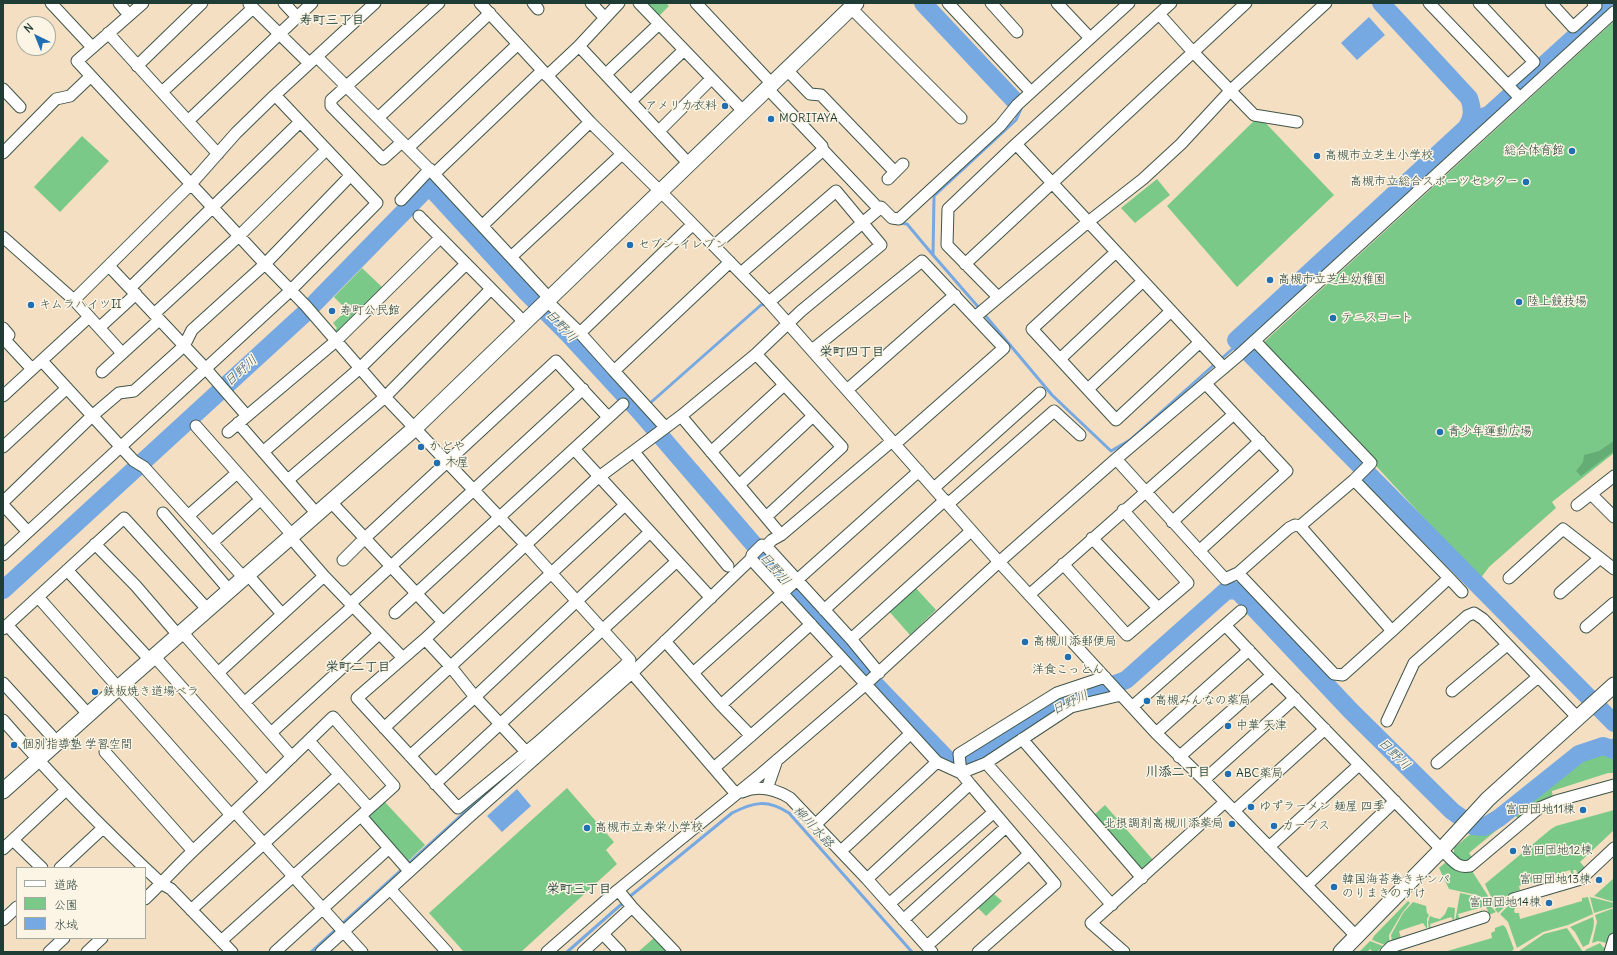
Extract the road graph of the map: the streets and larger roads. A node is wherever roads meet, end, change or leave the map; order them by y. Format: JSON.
{"nodes":[{"id":1,"x":51,"y":3,"type":"edge"},
{"id":2,"x":118,"y":3,"type":"edge"},
{"id":3,"x":143,"y":3,"type":"edge"},
{"id":4,"x":202,"y":3,"type":"edge"},
{"id":5,"x":284,"y":3,"type":"edge"},
{"id":6,"x":312,"y":3,"type":"edge"},
{"id":7,"x":375,"y":3,"type":"edge"},
{"id":8,"x":439,"y":3,"type":"edge"},
{"id":9,"x":480,"y":3,"type":"edge"},
{"id":10,"x":591,"y":3,"type":"edge"},
{"id":11,"x":619,"y":3,"type":"edge"},
{"id":12,"x":639,"y":3,"type":"edge"},
{"id":13,"x":696,"y":3,"type":"edge"},
{"id":14,"x":948,"y":3,"type":"edge"},
{"id":15,"x":991,"y":3,"type":"edge"},
{"id":16,"x":1057,"y":3,"type":"edge"},
{"id":17,"x":1129,"y":3,"type":"edge"},
{"id":18,"x":1170,"y":3,"type":"edge"},
{"id":19,"x":1246,"y":3,"type":"edge"},
{"id":20,"x":1326,"y":3,"type":"edge"},
{"id":21,"x":1429,"y":3,"type":"edge"},
{"id":22,"x":1479,"y":3,"type":"edge"},
{"id":23,"x":1550,"y":3,"type":"edge"},
{"id":24,"x":250,"y":5,"type":"edge"},
{"id":25,"x":853,"y":5,"type":"edge"},
{"id":26,"x":1591,"y":8,"type":"edge"},
{"id":27,"x":1614,"y":12,"type":"edge"},
{"id":28,"x":490,"y":13,"type":"junction"},
{"id":29,"x":1159,"y":14,"type":"junction"},
{"id":30,"x":129,"y":15,"type":"junction"},
{"id":31,"x":297,"y":17,"type":"junction"},
{"id":32,"x":605,"y":18,"type":"junction"},
{"id":33,"x":659,"y":24,"type":"junction"},
{"id":34,"x":1600,"y":25,"type":"junction"},
{"id":35,"x":1017,"y":32,"type":"dead end"},
{"id":36,"x":108,"y":33,"type":"junction"},
{"id":37,"x":280,"y":33,"type":"junction"},
{"id":38,"x":1090,"y":38,"type":"junction"},
{"id":39,"x":518,"y":44,"type":"junction"},
{"id":40,"x":579,"y":46,"type":"junction"},
{"id":41,"x":92,"y":47,"type":"junction"},
{"id":42,"x":684,"y":50,"type":"junction"},
{"id":43,"x":1193,"y":52,"type":"junction"},
{"id":44,"x":313,"y":60,"type":"junction"},
{"id":45,"x":137,"y":66,"type":"junction"},
{"id":46,"x":787,"y":70,"type":"junction"},
{"id":47,"x":545,"y":73,"type":"junction"},
{"id":48,"x":606,"y":74,"type":"junction"},
{"id":49,"x":91,"y":76,"type":"junction"},
{"id":50,"x":711,"y":78,"type":"junction"},
{"id":51,"x":347,"y":86,"type":"junction"},
{"id":52,"x":769,"y":86,"type":"junction"},
{"id":53,"x":3,"y":89,"type":"edge"},
{"id":54,"x":1231,"y":90,"type":"junction"},
{"id":55,"x":1514,"y":91,"type":"junction"},
{"id":56,"x":162,"y":92,"type":"junction"},
{"id":57,"x":1031,"y":92,"type":"junction"},
{"id":58,"x":275,"y":95,"type":"junction"},
{"id":59,"x":631,"y":101,"type":"junction"},
{"id":60,"x":20,"y":107,"type":"dead end"},
{"id":61,"x":743,"y":111,"type":"junction"},
{"id":62,"x":378,"y":118,"type":"junction"},
{"id":63,"x":962,"y":118,"type":"dead end"},
{"id":64,"x":188,"y":121,"type":"junction"},
{"id":65,"x":300,"y":122,"type":"junction"},
{"id":66,"x":590,"y":122,"type":"junction"},
{"id":67,"x":1297,"y":122,"type":"dead end"},
{"id":68,"x":659,"y":131,"type":"junction"},
{"id":69,"x":1016,"y":144,"type":"junction"},
{"id":70,"x":405,"y":145,"type":"junction"},
{"id":71,"x":326,"y":150,"type":"junction"},
{"id":72,"x":823,"y":150,"type":"junction"},
{"id":73,"x":3,"y":152,"type":"edge"},
{"id":74,"x":218,"y":154,"type":"junction"},
{"id":75,"x":622,"y":154,"type":"junction"},
{"id":76,"x":689,"y":164,"type":"junction"},
{"id":77,"x":903,"y":164,"type":"dead end"},
{"id":78,"x":432,"y":172,"type":"junction"},
{"id":79,"x":350,"y":176,"type":"junction"},
{"id":80,"x":1052,"y":183,"type":"junction"},
{"id":81,"x":192,"y":184,"type":"junction"},
{"id":82,"x":660,"y":191,"type":"junction"},
{"id":83,"x":400,"y":200,"type":"dead end"},
{"id":84,"x":213,"y":208,"type":"junction"},
{"id":85,"x":879,"y":209,"type":"junction"},
{"id":86,"x":419,"y":216,"type":"dead end"},
{"id":87,"x":1088,"y":222,"type":"junction"},
{"id":88,"x":863,"y":223,"type":"junction"},
{"id":89,"x":483,"y":225,"type":"junction"},
{"id":90,"x":692,"y":225,"type":"junction"},
{"id":91,"x":3,"y":236,"type":"edge"},
{"id":92,"x":239,"y":236,"type":"junction"},
{"id":93,"x":440,"y":238,"type":"junction"},
{"id":94,"x":714,"y":246,"type":"junction"},
{"id":95,"x":1116,"y":252,"type":"junction"},
{"id":96,"x":511,"y":257,"type":"junction"},
{"id":97,"x":730,"y":262,"type":"junction"},
{"id":98,"x":265,"y":264,"type":"junction"},
{"id":99,"x":466,"y":264,"type":"junction"},
{"id":100,"x":965,"y":264,"type":"junction"},
{"id":101,"x":109,"y":266,"type":"junction"},
{"id":102,"x":741,"y":273,"type":"junction"},
{"id":103,"x":1143,"y":281,"type":"junction"},
{"id":104,"x":491,"y":289,"type":"junction"},
{"id":105,"x":133,"y":291,"type":"junction"},
{"id":106,"x":290,"y":291,"type":"junction"},
{"id":107,"x":955,"y":295,"type":"junction"},
{"id":108,"x":998,"y":297,"type":"junction"},
{"id":109,"x":74,"y":300,"type":"junction"},
{"id":110,"x":548,"y":300,"type":"junction"},
{"id":111,"x":769,"y":302,"type":"junction"},
{"id":112,"x":1171,"y":311,"type":"junction"},
{"id":113,"x":89,"y":317,"type":"junction"},
{"id":114,"x":157,"y":317,"type":"junction"},
{"id":115,"x":975,"y":317,"type":"junction"},
{"id":116,"x":524,"y":323,"type":"junction"},
{"id":117,"x":789,"y":324,"type":"junction"},
{"id":118,"x":100,"y":327,"type":"junction"},
{"id":119,"x":3,"y":328,"type":"edge"},
{"id":120,"x":580,"y":333,"type":"junction"},
{"id":121,"x":4,"y":340,"type":"edge"},
{"id":122,"x":336,"y":341,"type":"junction"},
{"id":123,"x":1200,"y":342,"type":"junction"},
{"id":124,"x":1252,"y":343,"type":"junction"},
{"id":125,"x":184,"y":346,"type":"junction"},
{"id":126,"x":812,"y":350,"type":"junction"},
{"id":127,"x":122,"y":353,"type":"junction"},
{"id":128,"x":756,"y":354,"type":"junction"},
{"id":129,"x":1060,"y":359,"type":"junction"},
{"id":130,"x":42,"y":361,"type":"junction"},
{"id":131,"x":360,"y":368,"type":"junction"},
{"id":132,"x":1224,"y":368,"type":"junction"},
{"id":133,"x":32,"y":369,"type":"junction"},
{"id":134,"x":206,"y":369,"type":"junction"},
{"id":135,"x":614,"y":371,"type":"junction"},
{"id":136,"x":102,"y":372,"type":"dead end"},
{"id":137,"x":1206,"y":384,"type":"junction"},
{"id":138,"x":784,"y":385,"type":"junction"},
{"id":139,"x":67,"y":388,"type":"junction"},
{"id":140,"x":583,"y":389,"type":"junction"},
{"id":141,"x":1088,"y":389,"type":"junction"},
{"id":142,"x":847,"y":390,"type":"junction"},
{"id":143,"x":1040,"y":393,"type":"dead end"},
{"id":144,"x":3,"y":396,"type":"edge"},
{"id":145,"x":385,"y":397,"type":"junction"},
{"id":146,"x":623,"y":404,"type":"dead end"},
{"id":147,"x":1234,"y":414,"type":"junction"},
{"id":148,"x":92,"y":416,"type":"junction"},
{"id":149,"x":247,"y":416,"type":"junction"},
{"id":150,"x":681,"y":416,"type":"junction"},
{"id":151,"x":813,"y":416,"type":"junction"},
{"id":152,"x":608,"y":417,"type":"junction"},
{"id":153,"x":238,"y":423,"type":"junction"},
{"id":154,"x":196,"y":426,"type":"dead end"},
{"id":155,"x":665,"y":427,"type":"junction"},
{"id":156,"x":415,"y":428,"type":"junction"},
{"id":157,"x":228,"y":432,"type":"dead end"},
{"id":158,"x":1080,"y":435,"type":"dead end"},
{"id":159,"x":893,"y":442,"type":"junction"},
{"id":160,"x":1260,"y":442,"type":"junction"},
{"id":161,"x":120,"y":446,"type":"junction"},
{"id":162,"x":3,"y":447,"type":"edge"},
{"id":163,"x":574,"y":449,"type":"junction"},
{"id":164,"x":263,"y":452,"type":"junction"},
{"id":165,"x":634,"y":452,"type":"junction"},
{"id":166,"x":711,"y":452,"type":"junction"},
{"id":167,"x":1116,"y":459,"type":"junction"},
{"id":168,"x":446,"y":462,"type":"junction"},
{"id":169,"x":919,"y":471,"type":"junction"},
{"id":170,"x":237,"y":473,"type":"junction"},
{"id":171,"x":1614,"y":476,"type":"edge"},
{"id":172,"x":599,"y":477,"type":"junction"},
{"id":173,"x":1356,"y":478,"type":"junction"},
{"id":174,"x":288,"y":480,"type":"junction"},
{"id":175,"x":739,"y":485,"type":"junction"},
{"id":176,"x":934,"y":488,"type":"junction"},
{"id":177,"x":474,"y":490,"type":"junction"},
{"id":178,"x":1144,"y":491,"type":"junction"},
{"id":179,"x":1592,"y":494,"type":"junction"},
{"id":180,"x":260,"y":500,"type":"junction"},
{"id":181,"x":3,"y":502,"type":"edge"},
{"id":182,"x":331,"y":502,"type":"junction"},
{"id":183,"x":946,"y":502,"type":"junction"},
{"id":184,"x":625,"y":504,"type":"junction"},
{"id":185,"x":3,"y":505,"type":"edge"},
{"id":186,"x":1577,"y":505,"type":"dead end"},
{"id":187,"x":1124,"y":510,"type":"junction"},
{"id":188,"x":163,"y":513,"type":"dead end"},
{"id":189,"x":317,"y":514,"type":"junction"},
{"id":190,"x":188,"y":516,"type":"junction"},
{"id":191,"x":1614,"y":516,"type":"edge"},
{"id":192,"x":500,"y":517,"type":"junction"},
{"id":193,"x":766,"y":517,"type":"junction"},
{"id":194,"x":1172,"y":522,"type":"junction"},
{"id":195,"x":1300,"y":526,"type":"junction"},
{"id":196,"x":971,"y":531,"type":"junction"},
{"id":197,"x":28,"y":532,"type":"junction"},
{"id":198,"x":650,"y":532,"type":"junction"},
{"id":199,"x":781,"y":536,"type":"junction"},
{"id":200,"x":292,"y":537,"type":"junction"},
{"id":201,"x":365,"y":538,"type":"junction"},
{"id":202,"x":1092,"y":538,"type":"junction"},
{"id":203,"x":212,"y":543,"type":"junction"},
{"id":204,"x":95,"y":544,"type":"junction"},
{"id":205,"x":525,"y":544,"type":"junction"},
{"id":206,"x":766,"y":546,"type":"junction"},
{"id":207,"x":1199,"y":551,"type":"junction"},
{"id":208,"x":3,"y":555,"type":"edge"},
{"id":209,"x":1600,"y":558,"type":"junction"},
{"id":210,"x":751,"y":559,"type":"junction"},
{"id":211,"x":342,"y":560,"type":"dead end"},
{"id":212,"x":677,"y":561,"type":"junction"},
{"id":213,"x":999,"y":562,"type":"junction"},
{"id":214,"x":1063,"y":564,"type":"junction"},
{"id":215,"x":391,"y":566,"type":"junction"},
{"id":216,"x":728,"y":566,"type":"dead end"},
{"id":217,"x":1614,"y":569,"type":"edge"},
{"id":218,"x":67,"y":570,"type":"junction"},
{"id":219,"x":551,"y":573,"type":"junction"},
{"id":220,"x":1238,"y":573,"type":"junction"},
{"id":221,"x":246,"y":576,"type":"junction"},
{"id":222,"x":324,"y":576,"type":"junction"},
{"id":223,"x":1449,"y":578,"type":"junction"},
{"id":224,"x":1509,"y":578,"type":"dead end"},
{"id":225,"x":796,"y":580,"type":"junction"},
{"id":226,"x":230,"y":590,"type":"junction"},
{"id":227,"x":782,"y":592,"type":"junction"},
{"id":228,"x":1462,"y":592,"type":"dead end"},
{"id":229,"x":1560,"y":593,"type":"dead end"},
{"id":230,"x":417,"y":594,"type":"junction"},
{"id":231,"x":1029,"y":595,"type":"junction"},
{"id":232,"x":38,"y":597,"type":"junction"},
{"id":233,"x":711,"y":598,"type":"junction"},
{"id":234,"x":576,"y":601,"type":"junction"},
{"id":235,"x":1614,"y":603,"type":"edge"},
{"id":236,"x":352,"y":605,"type":"junction"},
{"id":237,"x":1158,"y":608,"type":"junction"},
{"id":238,"x":208,"y":610,"type":"junction"},
{"id":239,"x":824,"y":610,"type":"junction"},
{"id":240,"x":1241,"y":611,"type":"dead end"},
{"id":241,"x":395,"y":613,"type":"dead end"},
{"id":242,"x":282,"y":614,"type":"junction"},
{"id":243,"x":443,"y":622,"type":"junction"},
{"id":244,"x":811,"y":624,"type":"junction"},
{"id":245,"x":1225,"y":624,"type":"junction"},
{"id":246,"x":5,"y":627,"type":"edge"},
{"id":247,"x":1586,"y":627,"type":"dead end"},
{"id":248,"x":602,"y":629,"type":"junction"},
{"id":249,"x":1392,"y":631,"type":"junction"},
{"id":250,"x":180,"y":634,"type":"junction"},
{"id":251,"x":379,"y":634,"type":"junction"},
{"id":252,"x":425,"y":639,"type":"junction"},
{"id":253,"x":851,"y":639,"type":"junction"},
{"id":254,"x":665,"y":641,"type":"junction"},
{"id":255,"x":1507,"y":645,"type":"junction"},
{"id":256,"x":1249,"y":650,"type":"junction"},
{"id":257,"x":841,"y":657,"type":"junction"},
{"id":258,"x":152,"y":658,"type":"junction"},
{"id":259,"x":403,"y":658,"type":"junction"},
{"id":260,"x":451,"y":667,"type":"junction"},
{"id":261,"x":628,"y":669,"type":"junction"},
{"id":262,"x":218,"y":673,"type":"junction"},
{"id":263,"x":693,"y":673,"type":"junction"},
{"id":264,"x":878,"y":674,"type":"junction"},
{"id":265,"x":1272,"y":675,"type":"junction"},
{"id":266,"x":1104,"y":677,"type":"junction"},
{"id":267,"x":1538,"y":677,"type":"junction"},
{"id":268,"x":3,"y":683,"type":"edge"},
{"id":269,"x":867,"y":684,"type":"junction"},
{"id":270,"x":1614,"y":685,"type":"edge"},
{"id":271,"x":118,"y":688,"type":"junction"},
{"id":272,"x":1452,"y":691,"type":"dead end"},
{"id":273,"x":1121,"y":695,"type":"junction"},
{"id":274,"x":475,"y":697,"type":"junction"},
{"id":275,"x":1295,"y":698,"type":"junction"},
{"id":276,"x":1045,"y":700,"type":"junction"},
{"id":277,"x":244,"y":703,"type":"junction"},
{"id":278,"x":721,"y":705,"type":"junction"},
{"id":279,"x":1132,"y":707,"type":"junction"},
{"id":280,"x":88,"y":714,"type":"junction"},
{"id":281,"x":1055,"y":717,"type":"junction"},
{"id":282,"x":1578,"y":718,"type":"junction"},
{"id":283,"x":3,"y":720,"type":"edge"},
{"id":284,"x":1387,"y":721,"type":"dead end"},
{"id":285,"x":500,"y":724,"type":"junction"},
{"id":286,"x":384,"y":728,"type":"junction"},
{"id":287,"x":1325,"y":729,"type":"junction"},
{"id":288,"x":271,"y":733,"type":"junction"},
{"id":289,"x":1156,"y":733,"type":"junction"},
{"id":290,"x":910,"y":734,"type":"junction"},
{"id":291,"x":751,"y":736,"type":"junction"},
{"id":292,"x":1022,"y":739,"type":"junction"},
{"id":293,"x":309,"y":741,"type":"junction"},
{"id":294,"x":57,"y":742,"type":"junction"},
{"id":295,"x":526,"y":751,"type":"junction"},
{"id":296,"x":105,"y":752,"type":"dead end"},
{"id":297,"x":410,"y":756,"type":"junction"},
{"id":298,"x":292,"y":757,"type":"junction"},
{"id":299,"x":1179,"y":757,"type":"junction"},
{"id":300,"x":37,"y":760,"type":"junction"},
{"id":301,"x":534,"y":760,"type":"junction"},
{"id":302,"x":778,"y":760,"type":"junction"},
{"id":303,"x":937,"y":762,"type":"junction"},
{"id":304,"x":986,"y":763,"type":"junction"},
{"id":305,"x":1437,"y":763,"type":"dead end"},
{"id":306,"x":1359,"y":764,"type":"junction"},
{"id":307,"x":714,"y":768,"type":"junction"},
{"id":308,"x":961,"y":773,"type":"junction"},
{"id":309,"x":339,"y":775,"type":"junction"},
{"id":310,"x":1204,"y":780,"type":"junction"},
{"id":311,"x":266,"y":782,"type":"junction"},
{"id":312,"x":435,"y":784,"type":"junction"},
{"id":313,"x":970,"y":784,"type":"junction"},
{"id":314,"x":1614,"y":785,"type":"edge"},
{"id":315,"x":767,"y":789,"type":"junction"},
{"id":316,"x":66,"y":790,"type":"junction"},
{"id":317,"x":3,"y":791,"type":"edge"},
{"id":318,"x":736,"y":794,"type":"junction"},
{"id":319,"x":1395,"y":801,"type":"junction"},
{"id":320,"x":1225,"y":802,"type":"junction"},
{"id":321,"x":369,"y":808,"type":"junction"},
{"id":322,"x":1234,"y":811,"type":"junction"},
{"id":323,"x":994,"y":812,"type":"junction"},
{"id":324,"x":233,"y":814,"type":"junction"},
{"id":325,"x":361,"y":816,"type":"junction"},
{"id":326,"x":816,"y":824,"type":"junction"},
{"id":327,"x":1006,"y":827,"type":"junction"},
{"id":328,"x":103,"y":828,"type":"junction"},
{"id":329,"x":13,"y":840,"type":"junction"},
{"id":330,"x":263,"y":843,"type":"junction"},
{"id":331,"x":1269,"y":847,"type":"junction"},
{"id":332,"x":3,"y":848,"type":"edge"},
{"id":333,"x":1614,"y":848,"type":"edge"},
{"id":334,"x":388,"y":849,"type":"junction"},
{"id":335,"x":1442,"y":849,"type":"junction"},
{"id":336,"x":193,"y":851,"type":"junction"},
{"id":337,"x":841,"y":851,"type":"junction"},
{"id":338,"x":1029,"y":854,"type":"junction"},
{"id":339,"x":41,"y":867,"type":"edge"},
{"id":340,"x":61,"y":867,"type":"edge"},
{"id":341,"x":143,"y":867,"type":"edge"},
{"id":342,"x":406,"y":868,"type":"junction"},
{"id":343,"x":146,"y":870,"type":"edge"},
{"id":344,"x":293,"y":875,"type":"junction"},
{"id":345,"x":1142,"y":878,"type":"junction"},
{"id":346,"x":867,"y":879,"type":"junction"},
{"id":347,"x":162,"y":884,"type":"junction"},
{"id":348,"x":1307,"y":885,"type":"junction"},
{"id":349,"x":390,"y":889,"type":"junction"},
{"id":350,"x":618,"y":890,"type":"junction"},
{"id":351,"x":146,"y":898,"type":"edge"},
{"id":352,"x":1513,"y":899,"type":"dead end"},
{"id":353,"x":889,"y":904,"type":"junction"},
{"id":354,"x":1112,"y":905,"type":"junction"},
{"id":355,"x":632,"y":907,"type":"junction"},
{"id":356,"x":16,"y":908,"type":"edge"},
{"id":357,"x":323,"y":908,"type":"junction"},
{"id":358,"x":191,"y":910,"type":"junction"},
{"id":359,"x":1484,"y":917,"type":"dead end"},
{"id":360,"x":3,"y":920,"type":"edge"},
{"id":361,"x":903,"y":920,"type":"junction"},
{"id":362,"x":344,"y":931,"type":"junction"},
{"id":363,"x":603,"y":934,"type":"junction"},
{"id":364,"x":1357,"y":937,"type":"junction"},
{"id":365,"x":63,"y":939,"type":"edge"},
{"id":366,"x":101,"y":939,"type":"edge"},
{"id":367,"x":1614,"y":940,"type":"edge"},
{"id":368,"x":221,"y":941,"type":"junction"},
{"id":369,"x":929,"y":949,"type":"edge"},
{"id":370,"x":49,"y":952,"type":"edge"},
{"id":371,"x":87,"y":952,"type":"edge"},
{"id":372,"x":232,"y":952,"type":"edge"},
{"id":373,"x":275,"y":952,"type":"edge"},
{"id":374,"x":321,"y":952,"type":"edge"},
{"id":375,"x":362,"y":952,"type":"edge"},
{"id":376,"x":447,"y":952,"type":"edge"},
{"id":377,"x":547,"y":952,"type":"edge"},
{"id":378,"x":582,"y":952,"type":"edge"},
{"id":379,"x":620,"y":952,"type":"edge"},
{"id":380,"x":675,"y":952,"type":"edge"},
{"id":381,"x":978,"y":952,"type":"edge"},
{"id":382,"x":1124,"y":952,"type":"edge"},
{"id":383,"x":1341,"y":952,"type":"edge"},
{"id":384,"x":1386,"y":952,"type":"edge"},
{"id":385,"x":1610,"y":952,"type":"edge"}],
"edges":[{"from":1,"to":41,"type":"street"},
{"from":2,"to":30,"type":"street"},
{"from":3,"to":30,"type":"street"},
{"from":4,"to":45,"type":"street"},
{"from":5,"to":31,"type":"street"},
{"from":6,"to":31,"type":"street"},
{"from":7,"to":44,"type":"street"},
{"from":8,"to":51,"type":"street"},
{"from":9,"to":28,"type":"street"},
{"from":10,"to":32,"type":"street"},
{"from":11,"to":32,"type":"street"},
{"from":12,"to":33,"type":"street"},
{"from":13,"to":52,"type":"street"},
{"from":14,"to":57,"type":"street"},
{"from":15,"to":35,"type":"street"},
{"from":16,"to":38,"type":"street"},
{"from":17,"to":38,"type":"street"},
{"from":18,"to":29,"type":"street"},
{"from":19,"to":43,"type":"street"},
{"from":20,"to":54,"type":"street"},
{"from":21,"to":55,"type":"street"},
{"from":22,"to":55,"type":"street"},
{"from":23,"to":26,"type":"street"},
{"from":24,"to":37,"type":"street"},
{"from":24,"to":56,"type":"street"},
{"from":25,"to":46,"type":"street"},
{"from":25,"to":63,"type":"street"},
{"from":26,"to":34,"type":"street"},
{"from":27,"to":34,"type":"street"},
{"from":28,"to":39,"type":"street"},
{"from":28,"to":62,"type":"street"},
{"from":29,"to":43,"type":"street"},
{"from":29,"to":69,"type":"street"},
{"from":30,"to":36,"type":"street"},
{"from":31,"to":37,"type":"street"},
{"from":32,"to":40,"type":"street"},
{"from":33,"to":42,"type":"street"},
{"from":33,"to":48,"type":"street"},
{"from":34,"to":55,"type":"street"},
{"from":36,"to":41,"type":"street"},
{"from":36,"to":45,"type":"street"},
{"from":37,"to":44,"type":"street"},
{"from":37,"to":64,"type":"street"},
{"from":38,"to":57,"type":"street"},
{"from":39,"to":47,"type":"street"},
{"from":39,"to":70,"type":"street"},
{"from":40,"to":47,"type":"street"},
{"from":40,"to":48,"type":"street"},
{"from":41,"to":49,"type":"street"},
{"from":42,"to":50,"type":"street"},
{"from":42,"to":59,"type":"street"},
{"from":43,"to":54,"type":"street"},
{"from":43,"to":80,"type":"street"},
{"from":44,"to":51,"type":"street"},
{"from":44,"to":58,"type":"street"},
{"from":45,"to":56,"type":"street"},
{"from":46,"to":52,"type":"street"},
{"from":46,"to":77,"type":"street"},
{"from":47,"to":66,"type":"street"},
{"from":47,"to":78,"type":"street"},
{"from":48,"to":59,"type":"street"},
{"from":49,"to":73,"type":"street"},
{"from":49,"to":81,"type":"street"},
{"from":50,"to":61,"type":"street"},
{"from":50,"to":68,"type":"street"},
{"from":51,"to":62,"type":"street"},
{"from":51,"to":70,"type":"street"},
{"from":52,"to":61,"type":"street"},
{"from":52,"to":72,"type":"street"},
{"from":53,"to":60,"type":"street"},
{"from":54,"to":67,"type":"street"},
{"from":54,"to":87,"type":"street"},
{"from":55,"to":124,"type":"street"},
{"from":56,"to":64,"type":"street"},
{"from":57,"to":85,"type":"street"},
{"from":58,"to":65,"type":"street"},
{"from":58,"to":74,"type":"street"},
{"from":59,"to":68,"type":"street"},
{"from":61,"to":76,"type":"street"},
{"from":62,"to":70,"type":"street"},
{"from":64,"to":74,"type":"street"},
{"from":65,"to":71,"type":"street"},
{"from":65,"to":84,"type":"street"},
{"from":66,"to":75,"type":"street"},
{"from":66,"to":89,"type":"street"},
{"from":68,"to":76,"type":"street"},
{"from":69,"to":80,"type":"street"},
{"from":69,"to":100,"type":"street"},
{"from":70,"to":78,"type":"street"},
{"from":71,"to":79,"type":"street"},
{"from":71,"to":92,"type":"street"},
{"from":72,"to":85,"type":"street"},
{"from":72,"to":94,"type":"street"},
{"from":74,"to":81,"type":"street"},
{"from":75,"to":82,"type":"street"},
{"from":75,"to":96,"type":"street"},
{"from":76,"to":82,"type":"street"},
{"from":78,"to":83,"type":"street"},
{"from":78,"to":89,"type":"street"},
{"from":79,"to":98,"type":"street"},
{"from":79,"to":106,"type":"street"},
{"from":80,"to":87,"type":"street"},
{"from":80,"to":100,"type":"street"},
{"from":81,"to":84,"type":"street"},
{"from":81,"to":101,"type":"street"},
{"from":82,"to":90,"type":"street"},
{"from":82,"to":110,"type":"street"},
{"from":84,"to":92,"type":"street"},
{"from":84,"to":105,"type":"street"},
{"from":85,"to":88,"type":"street"},
{"from":86,"to":93,"type":"street"},
{"from":87,"to":95,"type":"street"},
{"from":87,"to":108,"type":"street"},
{"from":88,"to":102,"type":"street"},
{"from":88,"to":111,"type":"street"},
{"from":88,"to":117,"type":"street"},
{"from":89,"to":96,"type":"street"},
{"from":90,"to":94,"type":"street"},
{"from":90,"to":120,"type":"street"},
{"from":91,"to":109,"type":"street"},
{"from":92,"to":98,"type":"street"},
{"from":92,"to":114,"type":"street"},
{"from":93,"to":99,"type":"street"},
{"from":93,"to":122,"type":"street"},
{"from":94,"to":97,"type":"street"},
{"from":95,"to":103,"type":"street"},
{"from":95,"to":129,"type":"street"},
{"from":96,"to":110,"type":"street"},
{"from":97,"to":102,"type":"street"},
{"from":97,"to":135,"type":"street"},
{"from":98,"to":106,"type":"street"},
{"from":98,"to":125,"type":"street"},
{"from":99,"to":104,"type":"street"},
{"from":99,"to":131,"type":"street"},
{"from":100,"to":108,"type":"street"},
{"from":101,"to":105,"type":"street"},
{"from":101,"to":109,"type":"street"},
{"from":102,"to":111,"type":"street"},
{"from":103,"to":112,"type":"street"},
{"from":103,"to":129,"type":"street"},
{"from":104,"to":116,"type":"street"},
{"from":104,"to":145,"type":"street"},
{"from":105,"to":114,"type":"street"},
{"from":105,"to":118,"type":"street"},
{"from":106,"to":122,"type":"street"},
{"from":106,"to":134,"type":"street"},
{"from":107,"to":115,"type":"street"},
{"from":107,"to":126,"type":"street"},
{"from":107,"to":142,"type":"street"},
{"from":108,"to":115,"type":"street"},
{"from":109,"to":113,"type":"street"},
{"from":110,"to":116,"type":"street"},
{"from":110,"to":120,"type":"street"},
{"from":111,"to":117,"type":"street"},
{"from":112,"to":123,"type":"street"},
{"from":112,"to":141,"type":"street"},
{"from":113,"to":118,"type":"street"},
{"from":113,"to":130,"type":"street"},
{"from":114,"to":125,"type":"street"},
{"from":114,"to":127,"type":"street"},
{"from":115,"to":159,"type":"street"},
{"from":116,"to":156,"type":"street"},
{"from":117,"to":126,"type":"street"},
{"from":117,"to":128,"type":"street"},
{"from":118,"to":127,"type":"street"},
{"from":119,"to":121,"type":"street"},
{"from":120,"to":135,"type":"street"},
{"from":121,"to":133,"type":"street"},
{"from":122,"to":131,"type":"street"},
{"from":122,"to":149,"type":"street"},
{"from":123,"to":132,"type":"street"},
{"from":123,"to":141,"type":"street"},
{"from":124,"to":132,"type":"street"},
{"from":124,"to":173,"type":"street"},
{"from":125,"to":134,"type":"street"},
{"from":125,"to":148,"type":"street"},
{"from":126,"to":142,"type":"street"},
{"from":127,"to":136,"type":"street"},
{"from":128,"to":138,"type":"street"},
{"from":128,"to":150,"type":"street"},
{"from":129,"to":141,"type":"street"},
{"from":130,"to":133,"type":"street"},
{"from":130,"to":139,"type":"street"},
{"from":131,"to":145,"type":"street"},
{"from":131,"to":164,"type":"street"},
{"from":132,"to":137,"type":"street"},
{"from":133,"to":144,"type":"street"},
{"from":134,"to":149,"type":"street"},
{"from":134,"to":161,"type":"street"},
{"from":135,"to":155,"type":"street"},
{"from":137,"to":147,"type":"street"},
{"from":137,"to":167,"type":"street"},
{"from":138,"to":151,"type":"street"},
{"from":138,"to":166,"type":"street"},
{"from":139,"to":148,"type":"street"},
{"from":139,"to":162,"type":"street"},
{"from":140,"to":152,"type":"street"},
{"from":140,"to":168,"type":"street"},
{"from":140,"to":177,"type":"street"},
{"from":142,"to":159,"type":"street"},
{"from":143,"to":176,"type":"street"},
{"from":145,"to":156,"type":"street"},
{"from":145,"to":174,"type":"street"},
{"from":146,"to":152,"type":"street"},
{"from":147,"to":160,"type":"street"},
{"from":147,"to":178,"type":"street"},
{"from":148,"to":161,"type":"street"},
{"from":148,"to":181,"type":"street"},
{"from":149,"to":153,"type":"street"},
{"from":150,"to":155,"type":"street"},
{"from":150,"to":166,"type":"street"},
{"from":151,"to":175,"type":"street"},
{"from":151,"to":193,"type":"street"},
{"from":152,"to":163,"type":"street"},
{"from":153,"to":157,"type":"street"},
{"from":153,"to":164,"type":"street"},
{"from":154,"to":170,"type":"street"},
{"from":155,"to":165,"type":"street"},
{"from":156,"to":168,"type":"street"},
{"from":156,"to":182,"type":"street"},
{"from":158,"to":183,"type":"street"},
{"from":159,"to":169,"type":"street"},
{"from":159,"to":199,"type":"street"},
{"from":160,"to":194,"type":"street"},
{"from":160,"to":207,"type":"street"},
{"from":161,"to":190,"type":"street"},
{"from":161,"to":197,"type":"street"},
{"from":163,"to":172,"type":"street"},
{"from":163,"to":192,"type":"street"},
{"from":164,"to":174,"type":"street"},
{"from":165,"to":172,"type":"street"},
{"from":165,"to":216,"type":"street"},
{"from":166,"to":175,"type":"street"},
{"from":167,"to":178,"type":"street"},
{"from":167,"to":213,"type":"street"},
{"from":168,"to":177,"type":"street"},
{"from":168,"to":201,"type":"street"},
{"from":169,"to":176,"type":"street"},
{"from":169,"to":225,"type":"street"},
{"from":170,"to":180,"type":"street"},
{"from":170,"to":190,"type":"street"},
{"from":171,"to":179,"type":"street"},
{"from":172,"to":184,"type":"street"},
{"from":172,"to":205,"type":"street"},
{"from":173,"to":195,"type":"street"},
{"from":173,"to":223,"type":"street"},
{"from":174,"to":189,"type":"street"},
{"from":175,"to":193,"type":"street"},
{"from":176,"to":183,"type":"street"},
{"from":177,"to":192,"type":"street"},
{"from":177,"to":215,"type":"street"},
{"from":178,"to":187,"type":"street"},
{"from":178,"to":194,"type":"street"},
{"from":179,"to":186,"type":"street"},
{"from":179,"to":191,"type":"street"},
{"from":180,"to":200,"type":"street"},
{"from":180,"to":203,"type":"street"},
{"from":182,"to":189,"type":"street"},
{"from":182,"to":201,"type":"street"},
{"from":183,"to":196,"type":"street"},
{"from":183,"to":239,"type":"street"},
{"from":184,"to":198,"type":"street"},
{"from":184,"to":219,"type":"street"},
{"from":185,"to":197,"type":"street"},
{"from":187,"to":202,"type":"street"},
{"from":187,"to":237,"type":"street"},
{"from":188,"to":226,"type":"street"},
{"from":189,"to":200,"type":"street"},
{"from":190,"to":203,"type":"street"},
{"from":192,"to":205,"type":"street"},
{"from":192,"to":230,"type":"street"},
{"from":193,"to":199,"type":"street"},
{"from":194,"to":207,"type":"street"},
{"from":195,"to":220,"type":"street"},
{"from":195,"to":249,"type":"street"},
{"from":196,"to":213,"type":"street"},
{"from":196,"to":253,"type":"street"},
{"from":197,"to":208,"type":"street"},
{"from":198,"to":212,"type":"street"},
{"from":198,"to":234,"type":"street"},
{"from":199,"to":206,"type":"street"},
{"from":200,"to":221,"type":"street"},
{"from":200,"to":222,"type":"street"},
{"from":201,"to":211,"type":"street"},
{"from":201,"to":215,"type":"street"},
{"from":202,"to":214,"type":"street"},
{"from":202,"to":237,"type":"street"},
{"from":203,"to":221,"type":"street"},
{"from":204,"to":218,"type":"street"},
{"from":204,"to":238,"type":"street"},
{"from":204,"to":250,"type":"street"},
{"from":205,"to":219,"type":"street"},
{"from":205,"to":243,"type":"street"},
{"from":206,"to":210,"type":"street"},
{"from":206,"to":225,"type":"street"},
{"from":207,"to":220,"type":"street"},
{"from":209,"to":217,"type":"street"},
{"from":209,"to":224,"type":"street"},
{"from":209,"to":229,"type":"street"},
{"from":210,"to":227,"type":"street"},
{"from":210,"to":233,"type":"street"},
{"from":212,"to":233,"type":"street"},
{"from":212,"to":248,"type":"street"},
{"from":213,"to":231,"type":"street"},
{"from":213,"to":264,"type":"street"},
{"from":214,"to":231,"type":"street"},
{"from":214,"to":237,"type":"street"},
{"from":215,"to":230,"type":"street"},
{"from":215,"to":236,"type":"street"},
{"from":218,"to":232,"type":"street"},
{"from":218,"to":258,"type":"street"},
{"from":219,"to":234,"type":"street"},
{"from":219,"to":260,"type":"street"},
{"from":220,"to":249,"type":"street"},
{"from":221,"to":226,"type":"street"},
{"from":221,"to":242,"type":"street"},
{"from":222,"to":236,"type":"street"},
{"from":222,"to":242,"type":"street"},
{"from":223,"to":228,"type":"street"},
{"from":223,"to":249,"type":"street"},
{"from":225,"to":227,"type":"street"},
{"from":225,"to":239,"type":"street"},
{"from":226,"to":238,"type":"street"},
{"from":227,"to":244,"type":"street"},
{"from":227,"to":263,"type":"street"},
{"from":230,"to":241,"type":"street"},
{"from":230,"to":243,"type":"street"},
{"from":231,"to":266,"type":"street"},
{"from":232,"to":246,"type":"street"},
{"from":232,"to":271,"type":"street"},
{"from":233,"to":254,"type":"street"},
{"from":234,"to":248,"type":"street"},
{"from":234,"to":274,"type":"street"},
{"from":235,"to":247,"type":"street"},
{"from":236,"to":251,"type":"street"},
{"from":236,"to":277,"type":"street"},
{"from":238,"to":250,"type":"street"},
{"from":239,"to":253,"type":"street"},
{"from":240,"to":245,"type":"street"},
{"from":242,"to":262,"type":"street"},
{"from":243,"to":252,"type":"street"},
{"from":244,"to":257,"type":"street"},
{"from":244,"to":278,"type":"street"},
{"from":245,"to":256,"type":"street"},
{"from":245,"to":279,"type":"street"},
{"from":246,"to":280,"type":"street"},
{"from":248,"to":261,"type":"street"},
{"from":248,"to":285,"type":"street"},
{"from":250,"to":258,"type":"street"},
{"from":250,"to":262,"type":"street"},
{"from":251,"to":259,"type":"street"},
{"from":251,"to":288,"type":"street"},
{"from":252,"to":259,"type":"street"},
{"from":252,"to":260,"type":"street"},
{"from":253,"to":264,"type":"street"},
{"from":254,"to":261,"type":"street"},
{"from":254,"to":263,"type":"street"},
{"from":255,"to":267,"type":"street"},
{"from":255,"to":272,"type":"street"},
{"from":255,"to":284,"type":"street"},
{"from":256,"to":265,"type":"street"},
{"from":256,"to":289,"type":"street"},
{"from":257,"to":269,"type":"street"},
{"from":257,"to":291,"type":"street"},
{"from":258,"to":271,"type":"street"},
{"from":258,"to":311,"type":"street"},
{"from":259,"to":286,"type":"street"},
{"from":260,"to":274,"type":"street"},
{"from":260,"to":286,"type":"street"},
{"from":261,"to":295,"type":"street"},
{"from":261,"to":301,"type":"street"},
{"from":261,"to":307,"type":"street"},
{"from":262,"to":277,"type":"street"},
{"from":263,"to":278,"type":"street"},
{"from":264,"to":269,"type":"street"},
{"from":265,"to":275,"type":"street"},
{"from":265,"to":299,"type":"street"},
{"from":266,"to":273,"type":"street"},
{"from":266,"to":276,"type":"street"},
{"from":267,"to":282,"type":"street"},
{"from":267,"to":305,"type":"street"},
{"from":268,"to":294,"type":"street"},
{"from":269,"to":290,"type":"street"},
{"from":269,"to":302,"type":"street"},
{"from":270,"to":282,"type":"street"},
{"from":271,"to":280,"type":"street"},
{"from":271,"to":324,"type":"street"},
{"from":273,"to":279,"type":"street"},
{"from":273,"to":281,"type":"street"},
{"from":274,"to":285,"type":"street"},
{"from":274,"to":297,"type":"street"},
{"from":275,"to":287,"type":"street"},
{"from":275,"to":310,"type":"street"},
{"from":276,"to":281,"type":"street"},
{"from":276,"to":308,"type":"street"},
{"from":277,"to":288,"type":"street"},
{"from":278,"to":291,"type":"street"},
{"from":279,"to":289,"type":"street"},
{"from":280,"to":294,"type":"street"},
{"from":281,"to":292,"type":"street"},
{"from":282,"to":335,"type":"street"},
{"from":283,"to":300,"type":"street"},
{"from":285,"to":295,"type":"street"},
{"from":285,"to":312,"type":"street"},
{"from":286,"to":297,"type":"street"},
{"from":287,"to":306,"type":"street"},
{"from":287,"to":322,"type":"street"},
{"from":288,"to":298,"type":"street"},
{"from":289,"to":299,"type":"street"},
{"from":290,"to":303,"type":"street"},
{"from":290,"to":326,"type":"street"},
{"from":291,"to":307,"type":"street"},
{"from":292,"to":304,"type":"street"},
{"from":292,"to":345,"type":"street"},
{"from":293,"to":298,"type":"street"},
{"from":293,"to":309,"type":"street"},
{"from":293,"to":321,"type":"street"},
{"from":294,"to":300,"type":"street"},
{"from":295,"to":301,"type":"street"},
{"from":295,"to":312,"type":"street"},
{"from":296,"to":336,"type":"street"},
{"from":297,"to":312,"type":"street"},
{"from":298,"to":311,"type":"street"},
{"from":299,"to":310,"type":"street"},
{"from":300,"to":316,"type":"street"},
{"from":300,"to":317,"type":"street"},
{"from":301,"to":342,"type":"street"},
{"from":302,"to":315,"type":"street"},
{"from":302,"to":318,"type":"street"},
{"from":303,"to":308,"type":"street"},
{"from":303,"to":337,"type":"street"},
{"from":304,"to":308,"type":"street"},
{"from":304,"to":354,"type":"street"},
{"from":306,"to":319,"type":"street"},
{"from":306,"to":331,"type":"street"},
{"from":307,"to":318,"type":"street"},
{"from":308,"to":313,"type":"street"},
{"from":309,"to":321,"type":"street"},
{"from":309,"to":330,"type":"street"},
{"from":310,"to":320,"type":"street"},
{"from":311,"to":324,"type":"street"},
{"from":313,"to":323,"type":"street"},
{"from":313,"to":346,"type":"street"},
{"from":314,"to":335,"type":"street"},
{"from":315,"to":318,"type":"street"},
{"from":315,"to":326,"type":"street"},
{"from":316,"to":328,"type":"street"},
{"from":316,"to":329,"type":"street"},
{"from":318,"to":350,"type":"street"},
{"from":319,"to":335,"type":"street"},
{"from":319,"to":348,"type":"street"},
{"from":320,"to":322,"type":"street"},
{"from":320,"to":345,"type":"street"},
{"from":321,"to":325,"type":"street"},
{"from":322,"to":331,"type":"street"},
{"from":323,"to":327,"type":"street"},
{"from":323,"to":353,"type":"street"},
{"from":324,"to":330,"type":"street"},
{"from":324,"to":336,"type":"street"},
{"from":325,"to":334,"type":"street"},
{"from":325,"to":344,"type":"street"},
{"from":326,"to":337,"type":"street"},
{"from":327,"to":338,"type":"street"},
{"from":327,"to":361,"type":"street"},
{"from":328,"to":340,"type":"street"},
{"from":328,"to":341,"type":"street"},
{"from":329,"to":332,"type":"street"},
{"from":329,"to":339,"type":"street"},
{"from":330,"to":344,"type":"street"},
{"from":330,"to":358,"type":"street"},
{"from":331,"to":348,"type":"street"},
{"from":333,"to":352,"type":"street"},
{"from":334,"to":342,"type":"street"},
{"from":334,"to":357,"type":"street"},
{"from":335,"to":364,"type":"street"},
{"from":336,"to":347,"type":"street"},
{"from":337,"to":346,"type":"street"},
{"from":338,"to":369,"type":"street"},
{"from":338,"to":381,"type":"street"},
{"from":342,"to":349,"type":"street"},
{"from":343,"to":347,"type":"street"},
{"from":344,"to":357,"type":"street"},
{"from":344,"to":368,"type":"street"},
{"from":345,"to":354,"type":"street"},
{"from":346,"to":353,"type":"street"},
{"from":347,"to":351,"type":"street"},
{"from":347,"to":358,"type":"street"},
{"from":348,"to":364,"type":"street"},
{"from":349,"to":362,"type":"street"},
{"from":349,"to":376,"type":"street"},
{"from":350,"to":355,"type":"street"},
{"from":350,"to":377,"type":"street"},
{"from":353,"to":361,"type":"street"},
{"from":354,"to":382,"type":"street"},
{"from":355,"to":363,"type":"street"},
{"from":355,"to":380,"type":"street"},
{"from":356,"to":360,"type":"street"},
{"from":357,"to":362,"type":"street"},
{"from":357,"to":373,"type":"street"},
{"from":358,"to":368,"type":"street"},
{"from":359,"to":384,"type":"street"},
{"from":361,"to":369,"type":"street"},
{"from":362,"to":374,"type":"street"},
{"from":362,"to":375,"type":"street"},
{"from":363,"to":378,"type":"street"},
{"from":363,"to":379,"type":"street"},
{"from":364,"to":383,"type":"street"},
{"from":365,"to":370,"type":"street"},
{"from":366,"to":371,"type":"street"},
{"from":367,"to":385,"type":"street"},
{"from":368,"to":372,"type":"street"}]}
